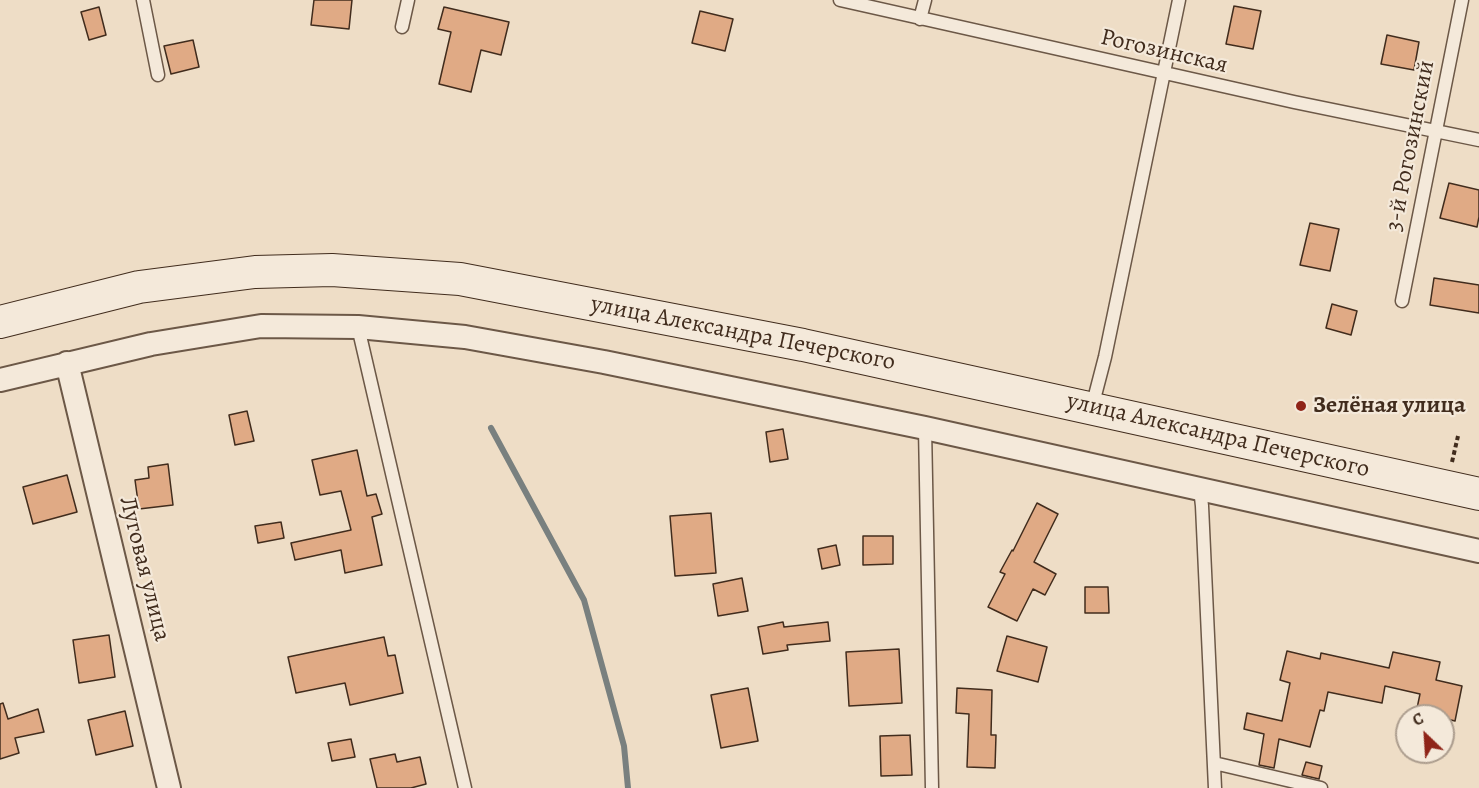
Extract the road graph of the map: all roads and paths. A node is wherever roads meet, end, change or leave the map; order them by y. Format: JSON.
{"nodes":[{"id":1,"x":143,"y":0,"type":"edge"},
{"id":2,"x":408,"y":0,"type":"edge"},
{"id":3,"x":840,"y":0,"type":"edge"},
{"id":4,"x":925,"y":0,"type":"edge"},
{"id":5,"x":1179,"y":0,"type":"edge"},
{"id":6,"x":1462,"y":0,"type":"edge"},
{"id":7,"x":920,"y":19,"type":"junction"},
{"id":8,"x":402,"y":27,"type":"dead end"},
{"id":9,"x":1164,"y":74,"type":"junction"},
{"id":10,"x":158,"y":75,"type":"dead end"},
{"id":11,"x":1436,"y":131,"type":"junction"},
{"id":12,"x":1479,"y":140,"type":"edge"},
{"id":13,"x":1402,"y":301,"type":"dead end"},
{"id":14,"x":0,"y":322,"type":"edge"},
{"id":15,"x":358,"y":327,"type":"junction"},
{"id":16,"x":67,"y":363,"type":"junction"},
{"id":17,"x":0,"y":380,"type":"edge"},
{"id":18,"x":1092,"y":408,"type":"junction"},
{"id":19,"x":925,"y":428,"type":"junction"},
{"id":20,"x":1458,"y":436,"type":"dead end"},
{"id":21,"x":1452,"y":462,"type":"dead end"},
{"id":22,"x":1200,"y":488,"type":"junction"},
{"id":23,"x":1479,"y":494,"type":"edge"},
{"id":24,"x":1479,"y":551,"type":"edge"},
{"id":25,"x":1214,"y":763,"type":"junction"},
{"id":26,"x":169,"y":788,"type":"edge"},
{"id":27,"x":465,"y":788,"type":"edge"},
{"id":28,"x":932,"y":788,"type":"edge"},
{"id":29,"x":1215,"y":788,"type":"edge"},
{"id":30,"x":1321,"y":788,"type":"edge"}],
"edges":[{"from":1,"to":10,"type":"lane"},
{"from":2,"to":8,"type":"lane"},
{"from":3,"to":7,"type":"lane","name":"Рогозинская"},
{"from":4,"to":7,"type":"lane"},
{"from":5,"to":9,"type":"lane"},
{"from":6,"to":11,"type":"lane","name":"3-й Рогозинский"},
{"from":7,"to":9,"type":"lane","name":"Рогозинская"},
{"from":9,"to":11,"type":"lane","name":"Рогозинская"},
{"from":9,"to":18,"type":"lane"},
{"from":11,"to":12,"type":"lane","name":"Рогозинская"},
{"from":11,"to":13,"type":"lane","name":"3-й Рогозинский"},
{"from":14,"to":18,"type":"main road","name":"улица Александра Печерского"},
{"from":15,"to":16,"type":"street"},
{"from":15,"to":19,"type":"street"},
{"from":15,"to":27,"type":"lane"},
{"from":16,"to":17,"type":"street"},
{"from":16,"to":26,"type":"street","name":"Луговая улица"},
{"from":18,"to":23,"type":"main road","name":"улица Александра Печерского"},
{"from":19,"to":22,"type":"street"},
{"from":19,"to":28,"type":"lane"},
{"from":20,"to":21,"type":"path"},
{"from":22,"to":24,"type":"street"},
{"from":22,"to":25,"type":"lane"},
{"from":25,"to":29,"type":"lane"},
{"from":25,"to":30,"type":"lane"}]}
